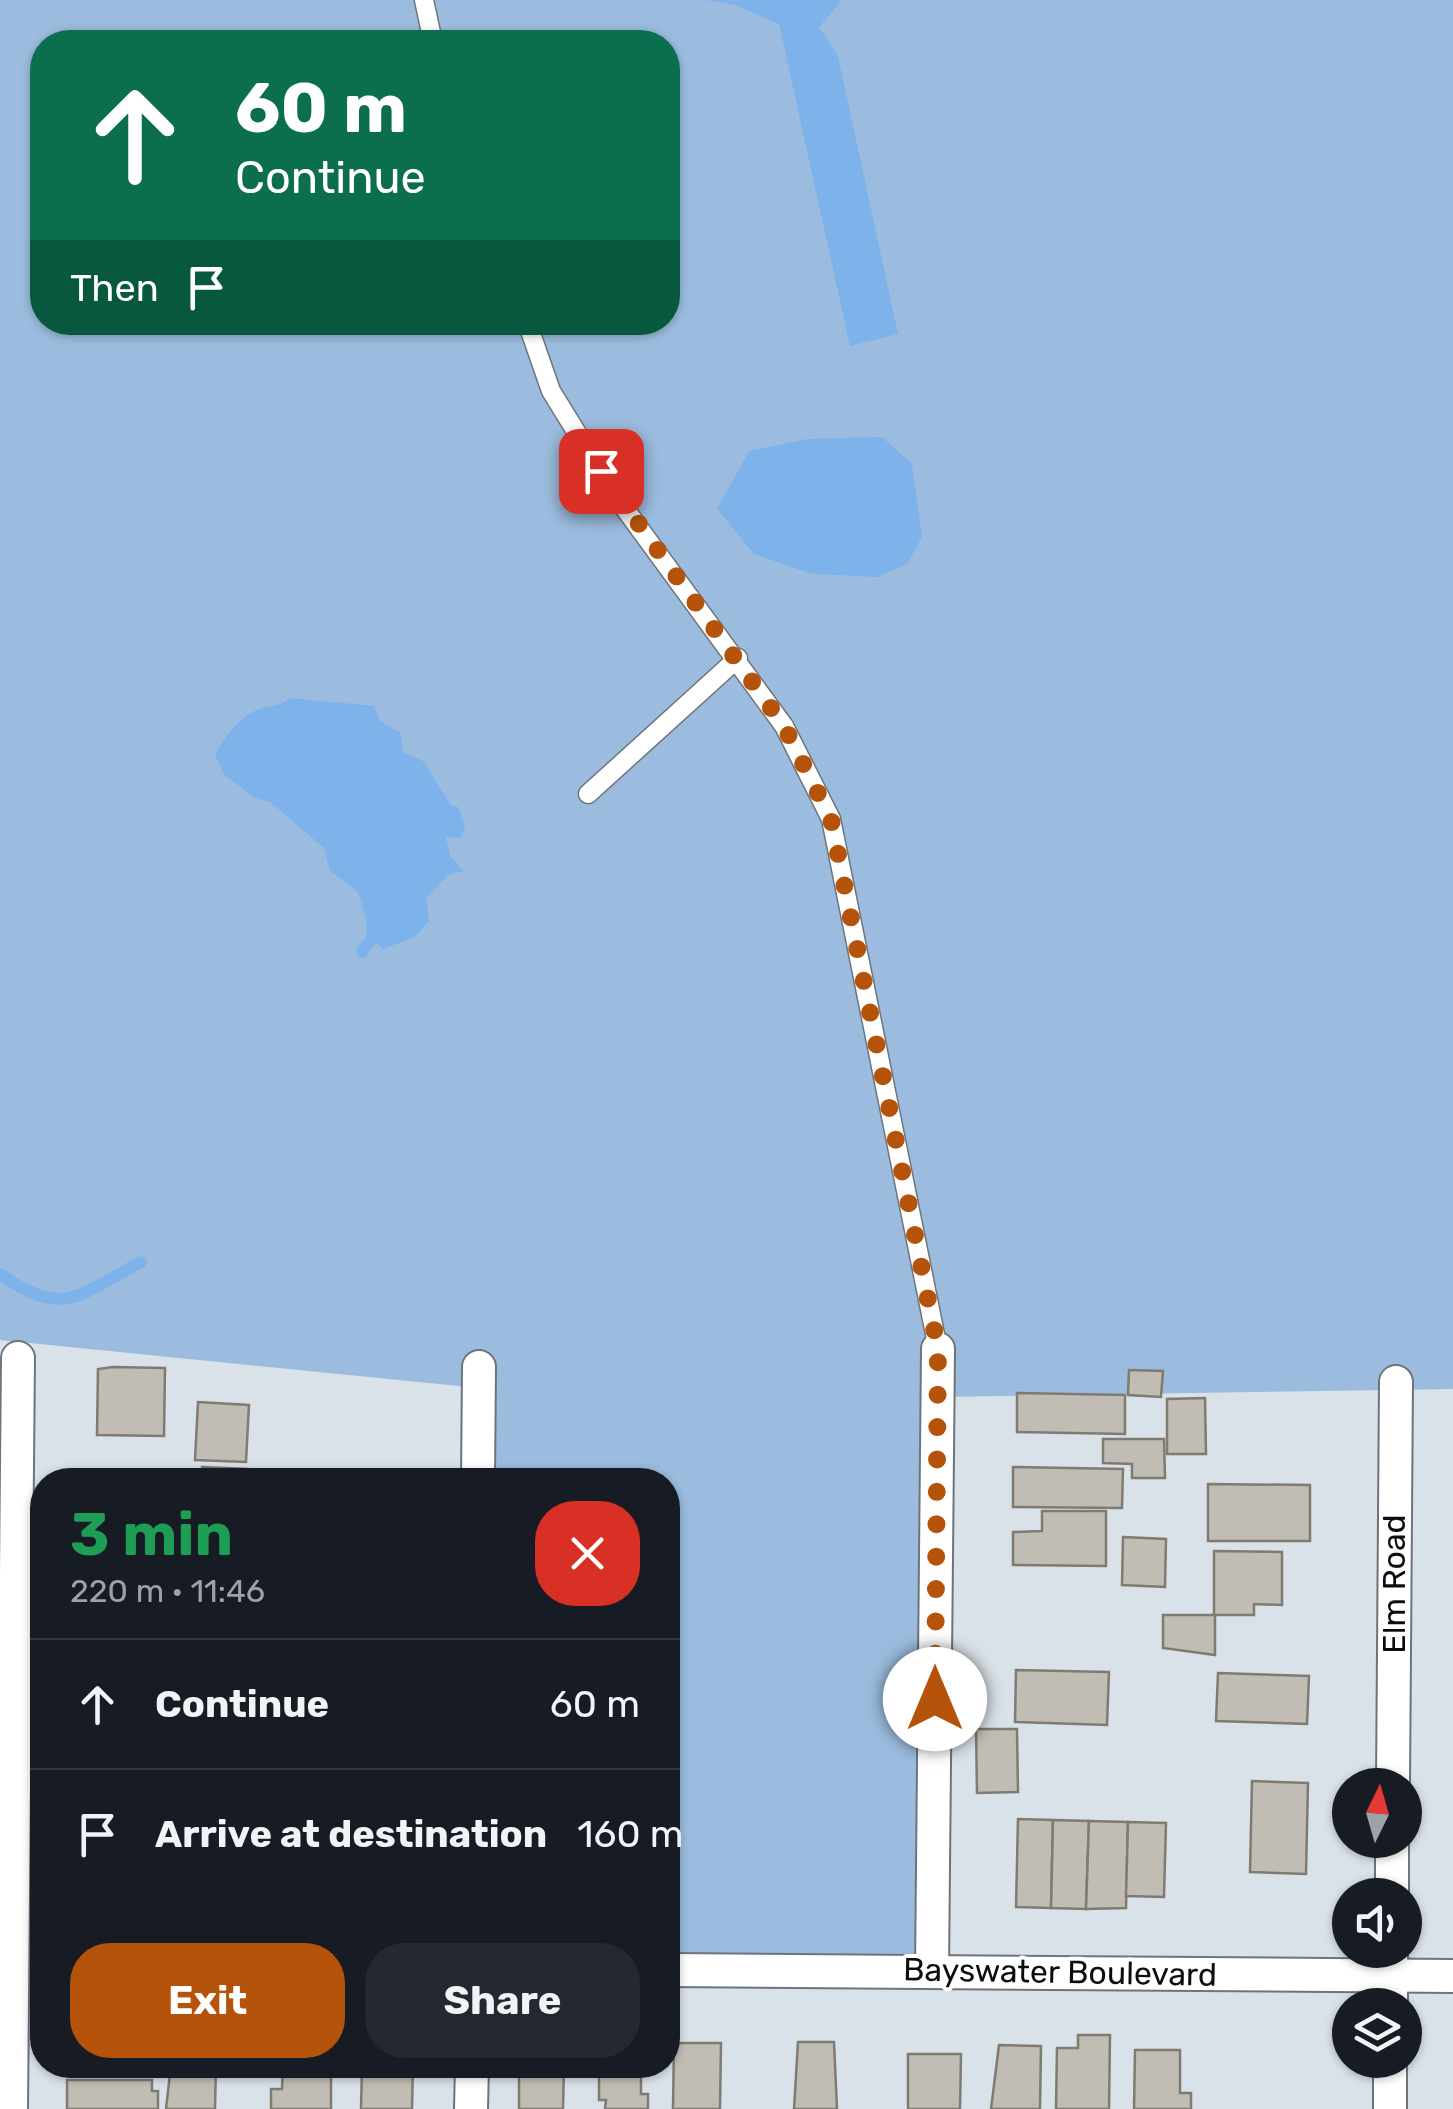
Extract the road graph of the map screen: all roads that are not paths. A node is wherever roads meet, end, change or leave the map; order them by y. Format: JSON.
{"nodes":[{"id":1,"x":424,"y":0,"type":"edge"},
{"id":2,"x":430,"y":30,"type":"edge"},
{"id":3,"x":532,"y":335,"type":"edge"},
{"id":4,"x":738,"y":658,"type":"junction"},
{"id":5,"x":588,"y":794,"type":"dead end"},
{"id":6,"x":938,"y":1349,"type":"joint"},
{"id":7,"x":18,"y":1358,"type":"dead end"},
{"id":8,"x":479,"y":1366,"type":"dead end"},
{"id":9,"x":1396,"y":1382,"type":"dead end"},
{"id":10,"x":478,"y":1468,"type":"edge"},
{"id":11,"x":1392,"y":1768,"type":"edge"},
{"id":12,"x":18,"y":1965,"type":"edge"},
{"id":13,"x":680,"y":1970,"type":"edge"},
{"id":14,"x":932,"y":1971,"type":"junction"},
{"id":15,"x":1453,"y":1976,"type":"edge"},
{"id":16,"x":1391,"y":1977,"type":"edge"},
{"id":17,"x":472,"y":2078,"type":"edge"},
{"id":18,"x":1390,"y":2078,"type":"edge"},
{"id":19,"x":11,"y":2109,"type":"edge"},
{"id":20,"x":472,"y":2109,"type":"edge"},
{"id":21,"x":1390,"y":2109,"type":"edge"}],
"edges":[{"from":1,"to":2,"type":"lane"},
{"from":3,"to":4,"type":"lane"},
{"from":4,"to":5,"type":"lane"},
{"from":4,"to":6,"type":"lane"},
{"from":6,"to":14,"type":"street"},
{"from":7,"to":12,"type":"street"},
{"from":8,"to":10,"type":"street"},
{"from":9,"to":11,"type":"street","name":"Elm Road"},
{"from":12,"to":19,"type":"street"},
{"from":13,"to":14,"type":"street","name":"Bayswater Boulevard"},
{"from":14,"to":16,"type":"street","name":"Bayswater Boulevard"},
{"from":15,"to":16,"type":"street","name":"Bayswater Boulevard"},
{"from":17,"to":20,"type":"street"},
{"from":18,"to":21,"type":"street"}]}
